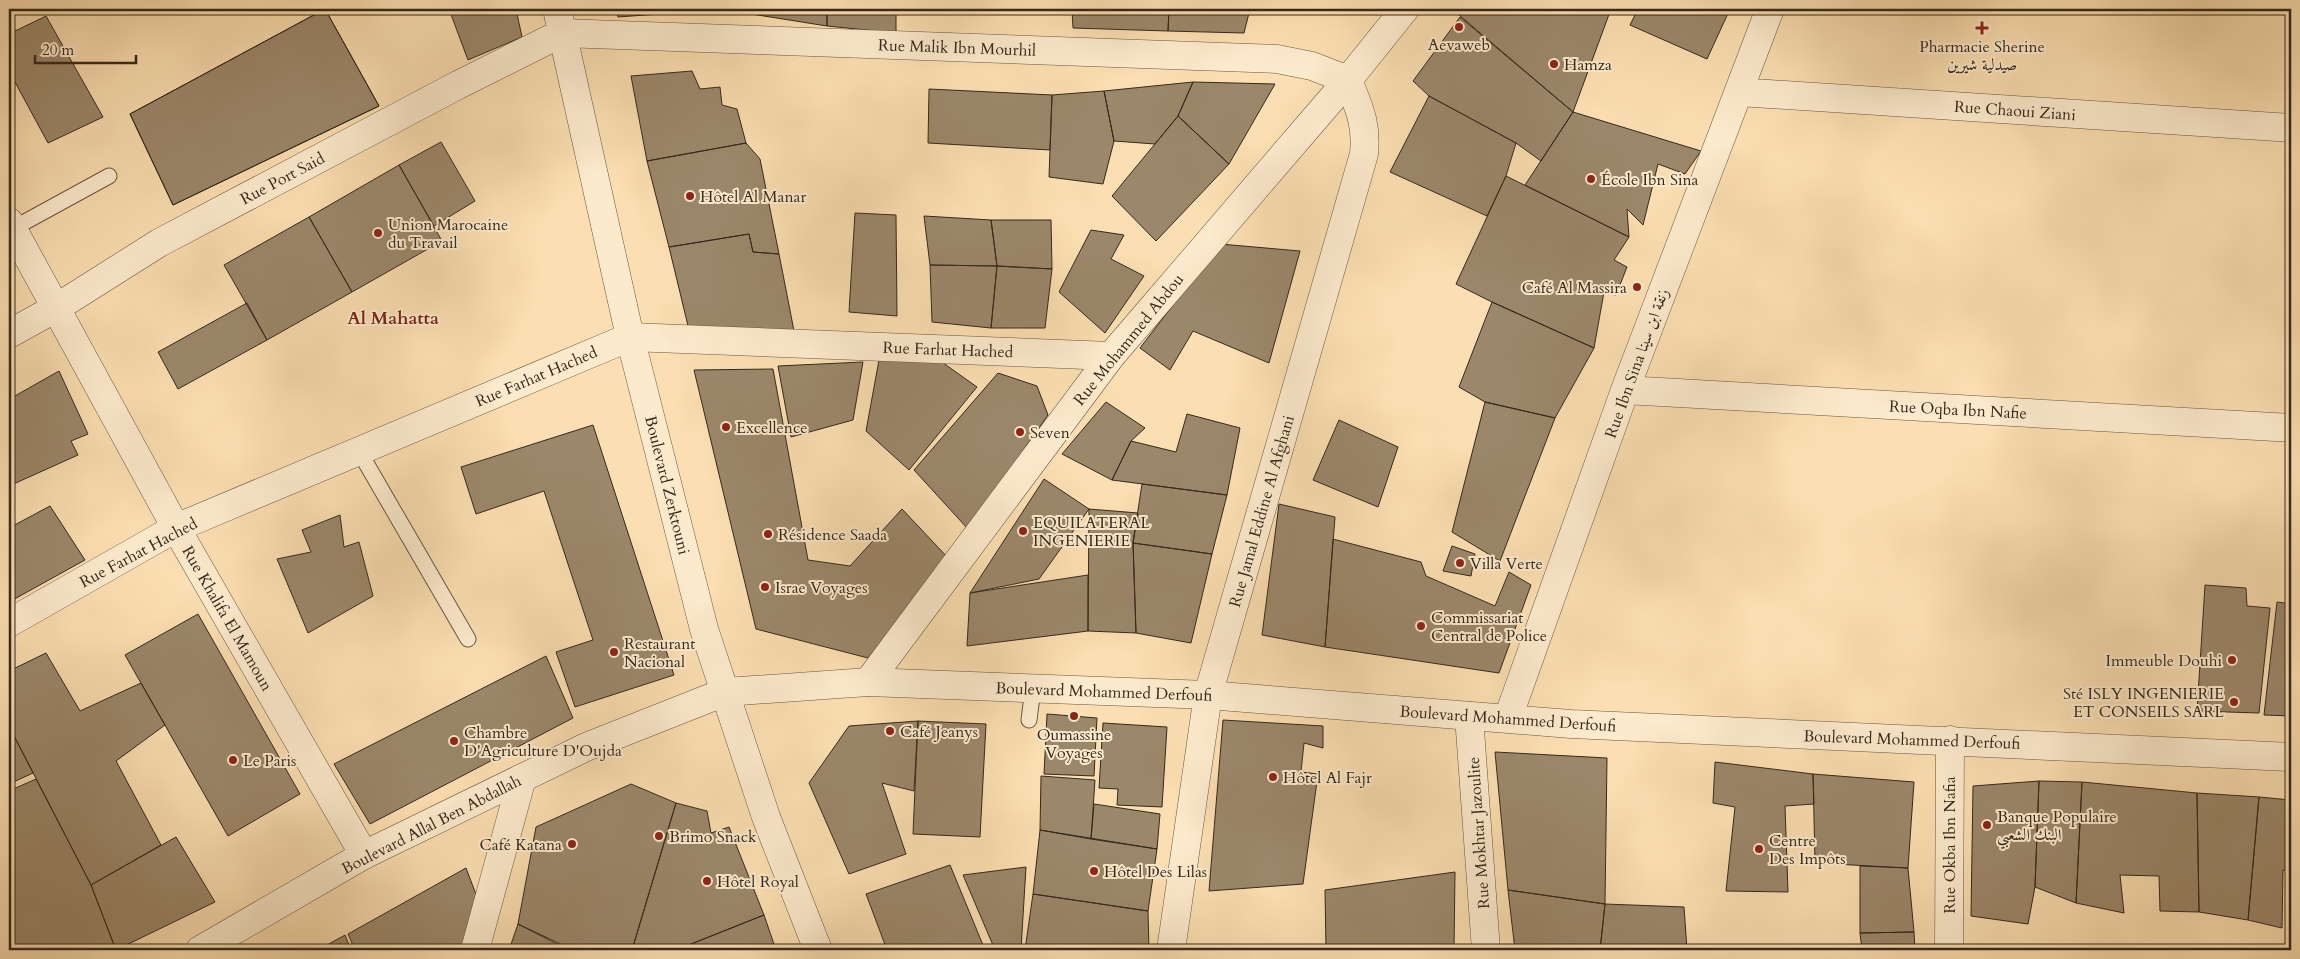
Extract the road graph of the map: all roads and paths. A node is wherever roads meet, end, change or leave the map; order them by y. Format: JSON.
{"nodes":[{"id":1,"x":1405,"y":9,"type":"edge"},
{"id":2,"x":1770,"y":9,"type":"edge"},
{"id":3,"x":559,"y":21,"type":"edge"},
{"id":4,"x":1348,"y":80,"type":"junction"},
{"id":5,"x":1739,"y":92,"type":"junction"},
{"id":6,"x":2291,"y":128,"type":"edge"},
{"id":7,"x":110,"y":176,"type":"dead end"},
{"id":8,"x":10,"y":225,"type":"edge"},
{"id":9,"x":56,"y":308,"type":"junction"},
{"id":10,"x":9,"y":334,"type":"edge"},
{"id":11,"x":630,"y":337,"type":"junction"},
{"id":12,"x":1111,"y":356,"type":"junction"},
{"id":13,"x":1625,"y":390,"type":"junction"},
{"id":14,"x":2291,"y":428,"type":"edge"},
{"id":15,"x":359,"y":451,"type":"junction"},
{"id":16,"x":176,"y":528,"type":"junction"},
{"id":17,"x":9,"y":623,"type":"edge"},
{"id":18,"x":468,"y":639,"type":"dead end"},
{"id":19,"x":868,"y":682,"type":"junction"},
{"id":20,"x":1033,"y":688,"type":"junction"},
{"id":21,"x":725,"y":692,"type":"junction"},
{"id":22,"x":1208,"y":695,"type":"junction"},
{"id":23,"x":1469,"y":716,"type":"junction"},
{"id":24,"x":1508,"y":718,"type":"junction"},
{"id":25,"x":1029,"y":720,"type":"dead end"},
{"id":26,"x":1950,"y":740,"type":"junction"},
{"id":27,"x":2291,"y":757,"type":"edge"},
{"id":28,"x":522,"y":778,"type":"junction"},
{"id":29,"x":364,"y":855,"type":"junction"},
{"id":30,"x":200,"y":950,"type":"edge"},
{"id":31,"x":475,"y":950,"type":"edge"},
{"id":32,"x":818,"y":950,"type":"edge"},
{"id":33,"x":1171,"y":950,"type":"edge"},
{"id":34,"x":1486,"y":950,"type":"edge"},
{"id":35,"x":1949,"y":950,"type":"edge"}],
"edges":[{"from":1,"to":4,"type":"street","name":"Rue Mohammed Abdou"},
{"from":2,"to":5,"type":"street","name":"Rue Ibn Sina زنقة ابن سينا"},
{"from":3,"to":4,"type":"street","name":"Rue Malik Ibn Mourhil"},
{"from":3,"to":9,"type":"street","name":"Rue Port Said"},
{"from":3,"to":11,"type":"street","name":"Boulevard Zerktouni"},
{"from":4,"to":12,"type":"street","name":"Rue Mohammed Abdou"},
{"from":4,"to":22,"type":"street","name":"Rue Jamal Eddine Al Afghani"},
{"from":5,"to":6,"type":"street","name":"Rue Chaoui Ziani"},
{"from":5,"to":13,"type":"street","name":"Rue Ibn Sina زنقة ابن سينا"},
{"from":7,"to":8,"type":"lane"},
{"from":8,"to":9,"type":"street","name":"Rue Khalifa El Mamoun"},
{"from":9,"to":10,"type":"street","name":"Rue Port Said"},
{"from":9,"to":16,"type":"street","name":"Rue Khalifa El Mamoun"},
{"from":11,"to":12,"type":"street","name":"Rue Farhat Hached"},
{"from":11,"to":15,"type":"street","name":"Rue Farhat Hached"},
{"from":11,"to":21,"type":"street","name":"Boulevard Zerktouni"},
{"from":12,"to":19,"type":"street","name":"Rue Mohammed Abdou"},
{"from":13,"to":14,"type":"street","name":"Rue Oqba Ibn Nafie"},
{"from":13,"to":24,"type":"street","name":"Rue Ibn Sina زنقة ابن سينا"},
{"from":15,"to":16,"type":"street","name":"Rue Farhat Hached"},
{"from":15,"to":18,"type":"lane"},
{"from":16,"to":17,"type":"street","name":"Rue Farhat Hached"},
{"from":16,"to":29,"type":"street","name":"Rue Khalifa El Mamoun"},
{"from":19,"to":20,"type":"street","name":"Boulevard Mohammed Derfoufi"},
{"from":19,"to":21,"type":"street","name":"Boulevard Mohammed Derfoufi"},
{"from":20,"to":22,"type":"street","name":"Boulevard Mohammed Derfoufi"},
{"from":20,"to":25,"type":"lane"},
{"from":21,"to":28,"type":"street","name":"Boulevard Allal Ben Abdallah"},
{"from":21,"to":32,"type":"street","name":"Boulevard Zerktouni"},
{"from":22,"to":23,"type":"street","name":"Boulevard Mohammed Derfoufi"},
{"from":22,"to":33,"type":"street","name":"Rue Jamal Eddine Al Afghani"},
{"from":23,"to":24,"type":"street","name":"Boulevard Mohammed Derfoufi"},
{"from":23,"to":34,"type":"street","name":"Rue Mokhtar Jazoulite"},
{"from":24,"to":26,"type":"street","name":"Boulevard Mohammed Derfoufi"},
{"from":26,"to":27,"type":"street","name":"Boulevard Mohammed Derfoufi"},
{"from":26,"to":35,"type":"street","name":"Rue Okba Ibn Nafia"},
{"from":28,"to":29,"type":"street","name":"Boulevard Allal Ben Abdallah"},
{"from":28,"to":31,"type":"street"},
{"from":29,"to":30,"type":"street","name":"Boulevard Allal Ben Abdallah"}]}
